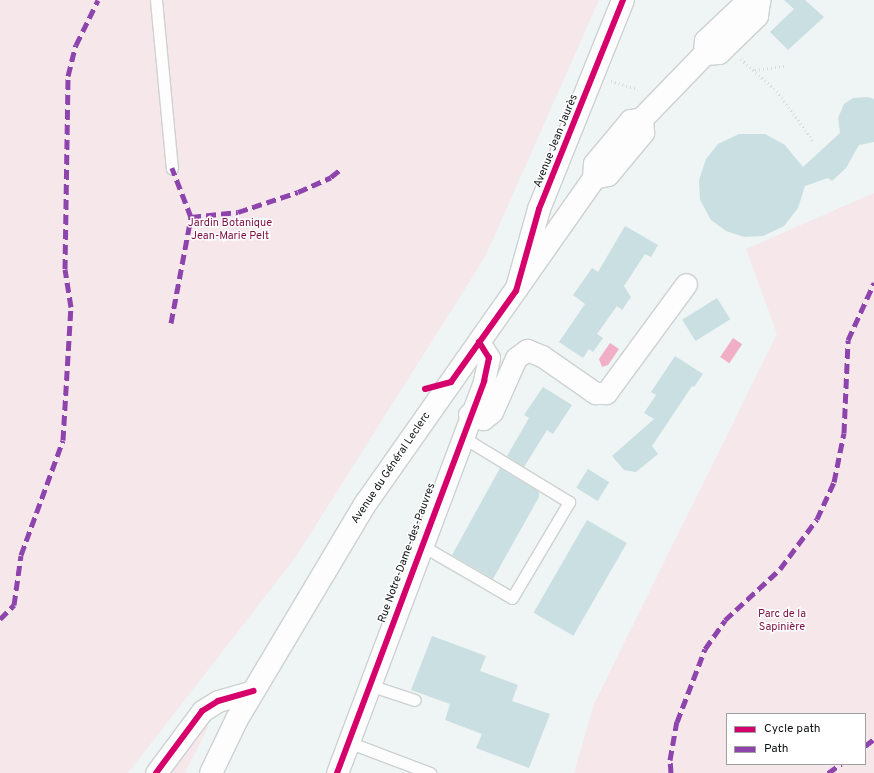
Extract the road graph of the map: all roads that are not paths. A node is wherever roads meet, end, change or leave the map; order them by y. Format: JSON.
{"nodes":[{"id":1,"x":156,"y":0,"type":"edge"},
{"id":2,"x":623,"y":0,"type":"edge"},
{"id":3,"x":759,"y":0,"type":"edge"},
{"id":4,"x":172,"y":168,"type":"dead end"},
{"id":5,"x":686,"y":284,"type":"dead end"},
{"id":6,"x":516,"y":291,"type":"junction"},
{"id":7,"x":479,"y":342,"type":"junction"},
{"id":8,"x":465,"y":362,"type":"junction"},
{"id":9,"x":472,"y":407,"type":"junction"},
{"id":10,"x":461,"y":436,"type":"junction"},
{"id":11,"x":421,"y":545,"type":"junction"},
{"id":12,"x":369,"y":685,"type":"junction"},
{"id":13,"x":254,"y":691,"type":"junction"},
{"id":14,"x":415,"y":700,"type":"dead end"},
{"id":15,"x":348,"y":742,"type":"junction"},
{"id":16,"x":156,"y":773,"type":"edge"},
{"id":17,"x":211,"y":773,"type":"edge"},
{"id":18,"x":337,"y":773,"type":"edge"},
{"id":19,"x":430,"y":773,"type":"edge"}],
"edges":[{"from":1,"to":4,"type":"lane"},
{"from":2,"to":6,"type":"main road","name":"Avenue Jean Jaurès"},
{"from":3,"to":6,"type":"main road","name":"Avenue du Général Leclerc"},
{"from":5,"to":9,"type":"street"},
{"from":6,"to":7,"type":"main road","name":"Avenue du Général Leclerc"},
{"from":7,"to":8,"type":"main road","name":"Avenue du Général Leclerc"},
{"from":7,"to":9,"type":"street","name":"Rue Notre-Dame-des-Pauvres"},
{"from":8,"to":9,"type":"street"},
{"from":8,"to":13,"type":"main road","name":"Avenue du Général Leclerc"},
{"from":9,"to":10,"type":"street","name":"Rue Notre-Dame-des-Pauvres"},
{"from":10,"to":11,"type":"street","name":"Rue Notre-Dame-des-Pauvres"},
{"from":10,"to":11,"type":"lane"},
{"from":11,"to":12,"type":"street","name":"Rue Notre-Dame-des-Pauvres"},
{"from":12,"to":14,"type":"lane"},
{"from":12,"to":15,"type":"street","name":"Rue Notre-Dame-des-Pauvres"},
{"from":13,"to":16,"type":"street"},
{"from":13,"to":17,"type":"main road","name":"Avenue du Général Leclerc"},
{"from":15,"to":18,"type":"street","name":"Rue Notre-Dame-des-Pauvres"},
{"from":15,"to":19,"type":"lane"}]}
